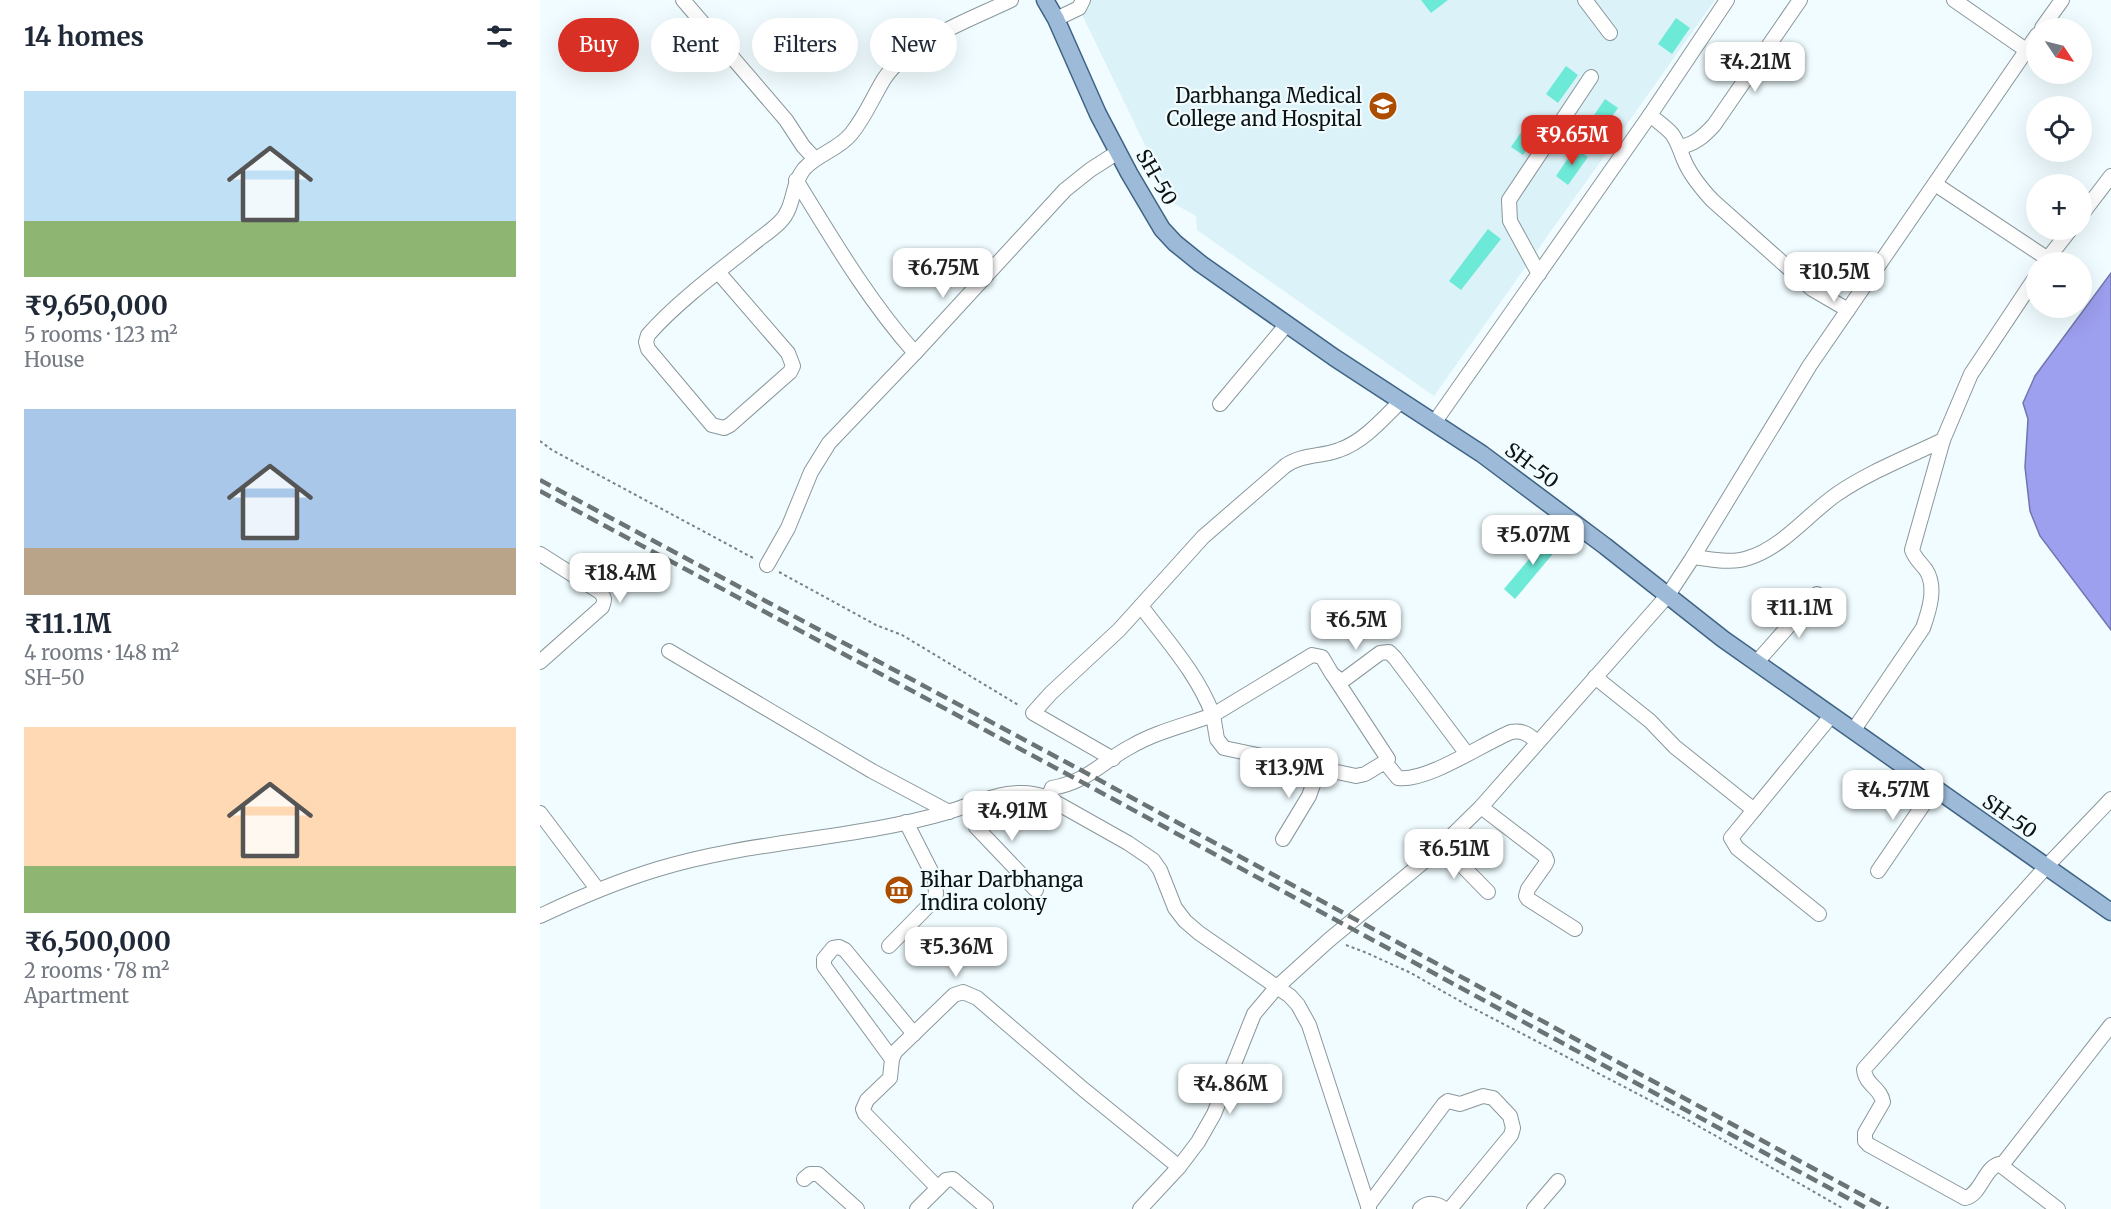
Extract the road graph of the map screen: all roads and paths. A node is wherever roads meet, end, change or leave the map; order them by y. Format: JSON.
{"nodes":[{"id":1,"x":683,"y":0,"type":"edge"},
{"id":2,"x":1011,"y":0,"type":"edge"},
{"id":3,"x":1045,"y":0,"type":"edge"},
{"id":4,"x":1083,"y":0,"type":"edge"},
{"id":5,"x":1585,"y":0,"type":"edge"},
{"id":6,"x":1727,"y":0,"type":"edge"},
{"id":7,"x":1800,"y":0,"type":"edge"},
{"id":8,"x":1954,"y":0,"type":"edge"},
{"id":9,"x":2062,"y":0,"type":"edge"},
{"id":10,"x":2049,"y":18,"type":"edge"},
{"id":11,"x":1056,"y":20,"type":"junction"},
{"id":12,"x":1610,"y":33,"type":"dead end"},
{"id":13,"x":2026,"y":50,"type":"joint"},
{"id":14,"x":1591,"y":77,"type":"dead end"},
{"id":15,"x":1650,"y":115,"type":"junction"},
{"id":16,"x":1680,"y":147,"type":"junction"},
{"id":17,"x":1118,"y":152,"type":"junction"},
{"id":18,"x":815,"y":159,"type":"junction"},
{"id":19,"x":2111,"y":176,"type":"edge"},
{"id":20,"x":796,"y":180,"type":"junction"},
{"id":21,"x":1935,"y":184,"type":"junction"},
{"id":22,"x":2092,"y":201,"type":"edge"},
{"id":23,"x":2034,"y":252,"type":"edge"},
{"id":24,"x":717,"y":272,"type":"junction"},
{"id":25,"x":1539,"y":274,"type":"junction"},
{"id":26,"x":2026,"y":292,"type":"edge"},
{"id":27,"x":1848,"y":310,"type":"junction"},
{"id":28,"x":1287,"y":324,"type":"junction"},
{"id":29,"x":915,"y":353,"type":"junction"},
{"id":30,"x":1401,"y":401,"type":"junction"},
{"id":31,"x":1220,"y":404,"type":"dead end"},
{"id":32,"x":1434,"y":423,"type":"junction"},
{"id":33,"x":1943,"y":440,"type":"junction"},
{"id":34,"x":540,"y":441,"type":"edge"},
{"id":35,"x":540,"y":554,"type":"edge"},
{"id":36,"x":1693,"y":557,"type":"junction"},
{"id":37,"x":767,"y":566,"type":"junction"},
{"id":38,"x":1817,"y":594,"type":"dead end"},
{"id":39,"x":1668,"y":595,"type":"junction"},
{"id":40,"x":1141,"y":606,"type":"junction"},
{"id":41,"x":669,"y":651,"type":"dead end"},
{"id":42,"x":540,"y":662,"type":"edge"},
{"id":43,"x":1756,"y":663,"type":"junction"},
{"id":44,"x":1332,"y":674,"type":"junction"},
{"id":45,"x":1595,"y":677,"type":"junction"},
{"id":46,"x":1033,"y":713,"type":"junction"},
{"id":47,"x":1213,"y":714,"type":"junction"},
{"id":48,"x":1831,"y":716,"type":"junction"},
{"id":49,"x":1853,"y":731,"type":"junction"},
{"id":50,"x":1537,"y":742,"type":"junction"},
{"id":51,"x":1467,"y":754,"type":"junction"},
{"id":52,"x":1113,"y":759,"type":"junction"},
{"id":53,"x":1388,"y":759,"type":"dead end"},
{"id":54,"x":1319,"y":768,"type":"junction"},
{"id":55,"x":1934,"y":789,"type":"junction"},
{"id":56,"x":1048,"y":798,"type":"junction"},
{"id":57,"x":2111,"y":799,"type":"edge"},
{"id":58,"x":971,"y":804,"type":"junction"},
{"id":59,"x":1481,"y":807,"type":"junction"},
{"id":60,"x":1754,"y":810,"type":"junction"},
{"id":61,"x":949,"y":812,"type":"junction"},
{"id":62,"x":540,"y":813,"type":"edge"},
{"id":63,"x":906,"y":822,"type":"junction"},
{"id":64,"x":1283,"y":839,"type":"dead end"},
{"id":65,"x":1442,"y":845,"type":"junction"},
{"id":66,"x":2046,"y":867,"type":"junction"},
{"id":67,"x":1878,"y":871,"type":"dead end"},
{"id":68,"x":598,"y":890,"type":"junction"},
{"id":69,"x":1036,"y":890,"type":"dead end"},
{"id":70,"x":1488,"y":892,"type":"dead end"},
{"id":71,"x":2111,"y":912,"type":"edge"},
{"id":72,"x":540,"y":915,"type":"edge"},
{"id":73,"x":1819,"y":915,"type":"dead end"},
{"id":74,"x":1575,"y":928,"type":"dead end"},
{"id":75,"x":1329,"y":940,"type":"junction"},
{"id":76,"x":889,"y":946,"type":"dead end"},
{"id":77,"x":1275,"y":988,"type":"junction"},
{"id":78,"x":2111,"y":1025,"type":"edge"},
{"id":79,"x":914,"y":1034,"type":"junction"},
{"id":80,"x":892,"y":1059,"type":"junction"},
{"id":81,"x":2002,"y":1165,"type":"junction"},
{"id":82,"x":1179,"y":1167,"type":"junction"},
{"id":83,"x":804,"y":1179,"type":"dead end"},
{"id":84,"x":1558,"y":1181,"type":"dead end"},
{"id":85,"x":938,"y":1188,"type":"junction"},
{"id":86,"x":986,"y":1207,"type":"dead end"},
{"id":87,"x":1368,"y":1208,"type":"edge"},
{"id":88,"x":857,"y":1209,"type":"edge"},
{"id":89,"x":917,"y":1209,"type":"edge"},
{"id":90,"x":1140,"y":1209,"type":"edge"},
{"id":91,"x":1420,"y":1209,"type":"edge"},
{"id":92,"x":1445,"y":1209,"type":"edge"},
{"id":93,"x":1450,"y":1209,"type":"edge"},
{"id":94,"x":1534,"y":1209,"type":"edge"},
{"id":95,"x":1844,"y":1209,"type":"edge"},
{"id":96,"x":2058,"y":1209,"type":"edge"}],
"edges":[{"from":1,"to":18,"type":"street"},
{"from":2,"to":18,"type":"street"},
{"from":3,"to":11,"type":"main road","name":"SH-50"},
{"from":4,"to":11,"type":"street"},
{"from":5,"to":12,"type":"street"},
{"from":6,"to":15,"type":"street"},
{"from":7,"to":16,"type":"street"},
{"from":8,"to":13,"type":"street"},
{"from":9,"to":10,"type":"street"},
{"from":11,"to":17,"type":"main road","name":"SH-50"},
{"from":13,"to":21,"type":"street"},
{"from":14,"to":25,"type":"street"},
{"from":15,"to":16,"type":"street"},
{"from":15,"to":25,"type":"street"},
{"from":16,"to":27,"type":"street"},
{"from":17,"to":28,"type":"main road","name":"SH-50"},
{"from":17,"to":29,"type":"street"},
{"from":18,"to":20,"type":"street"},
{"from":19,"to":22,"type":"street"},
{"from":20,"to":24,"type":"street"},
{"from":20,"to":29,"type":"street"},
{"from":21,"to":23,"type":"street"},
{"from":21,"to":27,"type":"street"},
{"from":24,"to":24,"type":"street"},
{"from":25,"to":32,"type":"street"},
{"from":26,"to":33,"type":"street"},
{"from":27,"to":36,"type":"street"},
{"from":28,"to":30,"type":"main road","name":"SH-50"},
{"from":28,"to":31,"type":"street"},
{"from":29,"to":37,"type":"street"},
{"from":30,"to":32,"type":"main road","name":"SH-50"},
{"from":30,"to":40,"type":"street"},
{"from":32,"to":39,"type":"main road","name":"SH-50"},
{"from":33,"to":36,"type":"street"},
{"from":33,"to":49,"type":"street"},
{"from":34,"to":37,"type":"path"},
{"from":35,"to":42,"type":"street"},
{"from":36,"to":39,"type":"street"},
{"from":37,"to":46,"type":"path"},
{"from":38,"to":43,"type":"street"},
{"from":39,"to":43,"type":"main road","name":"SH-50"},
{"from":39,"to":45,"type":"street"},
{"from":40,"to":46,"type":"street"},
{"from":40,"to":47,"type":"street"},
{"from":41,"to":61,"type":"street"},
{"from":43,"to":48,"type":"main road","name":"SH-50"},
{"from":44,"to":47,"type":"street"},
{"from":44,"to":51,"type":"street"},
{"from":44,"to":53,"type":"street"},
{"from":45,"to":50,"type":"street"},
{"from":45,"to":60,"type":"street"},
{"from":46,"to":52,"type":"street"},
{"from":47,"to":52,"type":"street"},
{"from":47,"to":54,"type":"street"},
{"from":48,"to":49,"type":"main road","name":"SH-50"},
{"from":48,"to":60,"type":"street"},
{"from":49,"to":55,"type":"main road","name":"SH-50"},
{"from":50,"to":51,"type":"street"},
{"from":50,"to":59,"type":"street"},
{"from":51,"to":54,"type":"street"},
{"from":52,"to":56,"type":"street"},
{"from":54,"to":64,"type":"street"},
{"from":55,"to":66,"type":"main road","name":"SH-50"},
{"from":55,"to":67,"type":"street"},
{"from":56,"to":58,"type":"street"},
{"from":56,"to":77,"type":"street"},
{"from":57,"to":66,"type":"street"},
{"from":58,"to":61,"type":"street"},
{"from":58,"to":69,"type":"street"},
{"from":59,"to":65,"type":"street"},
{"from":59,"to":74,"type":"street"},
{"from":60,"to":73,"type":"street"},
{"from":61,"to":63,"type":"street"},
{"from":62,"to":68,"type":"street"},
{"from":63,"to":68,"type":"street"},
{"from":63,"to":76,"type":"street"},
{"from":65,"to":70,"type":"street"},
{"from":65,"to":75,"type":"street"},
{"from":66,"to":71,"type":"main road","name":"SH-50"},
{"from":66,"to":81,"type":"street"},
{"from":68,"to":72,"type":"street"},
{"from":75,"to":77,"type":"street"},
{"from":75,"to":95,"type":"path"},
{"from":77,"to":82,"type":"street"},
{"from":77,"to":87,"type":"street"},
{"from":78,"to":81,"type":"street"},
{"from":79,"to":80,"type":"street"},
{"from":79,"to":80,"type":"street"},
{"from":79,"to":82,"type":"street"},
{"from":80,"to":85,"type":"street"},
{"from":81,"to":96,"type":"street"},
{"from":82,"to":90,"type":"street"},
{"from":83,"to":88,"type":"street"},
{"from":84,"to":94,"type":"street"},
{"from":85,"to":86,"type":"street"},
{"from":85,"to":89,"type":"street"},
{"from":87,"to":93,"type":"street"},
{"from":91,"to":92,"type":"street"}]}
